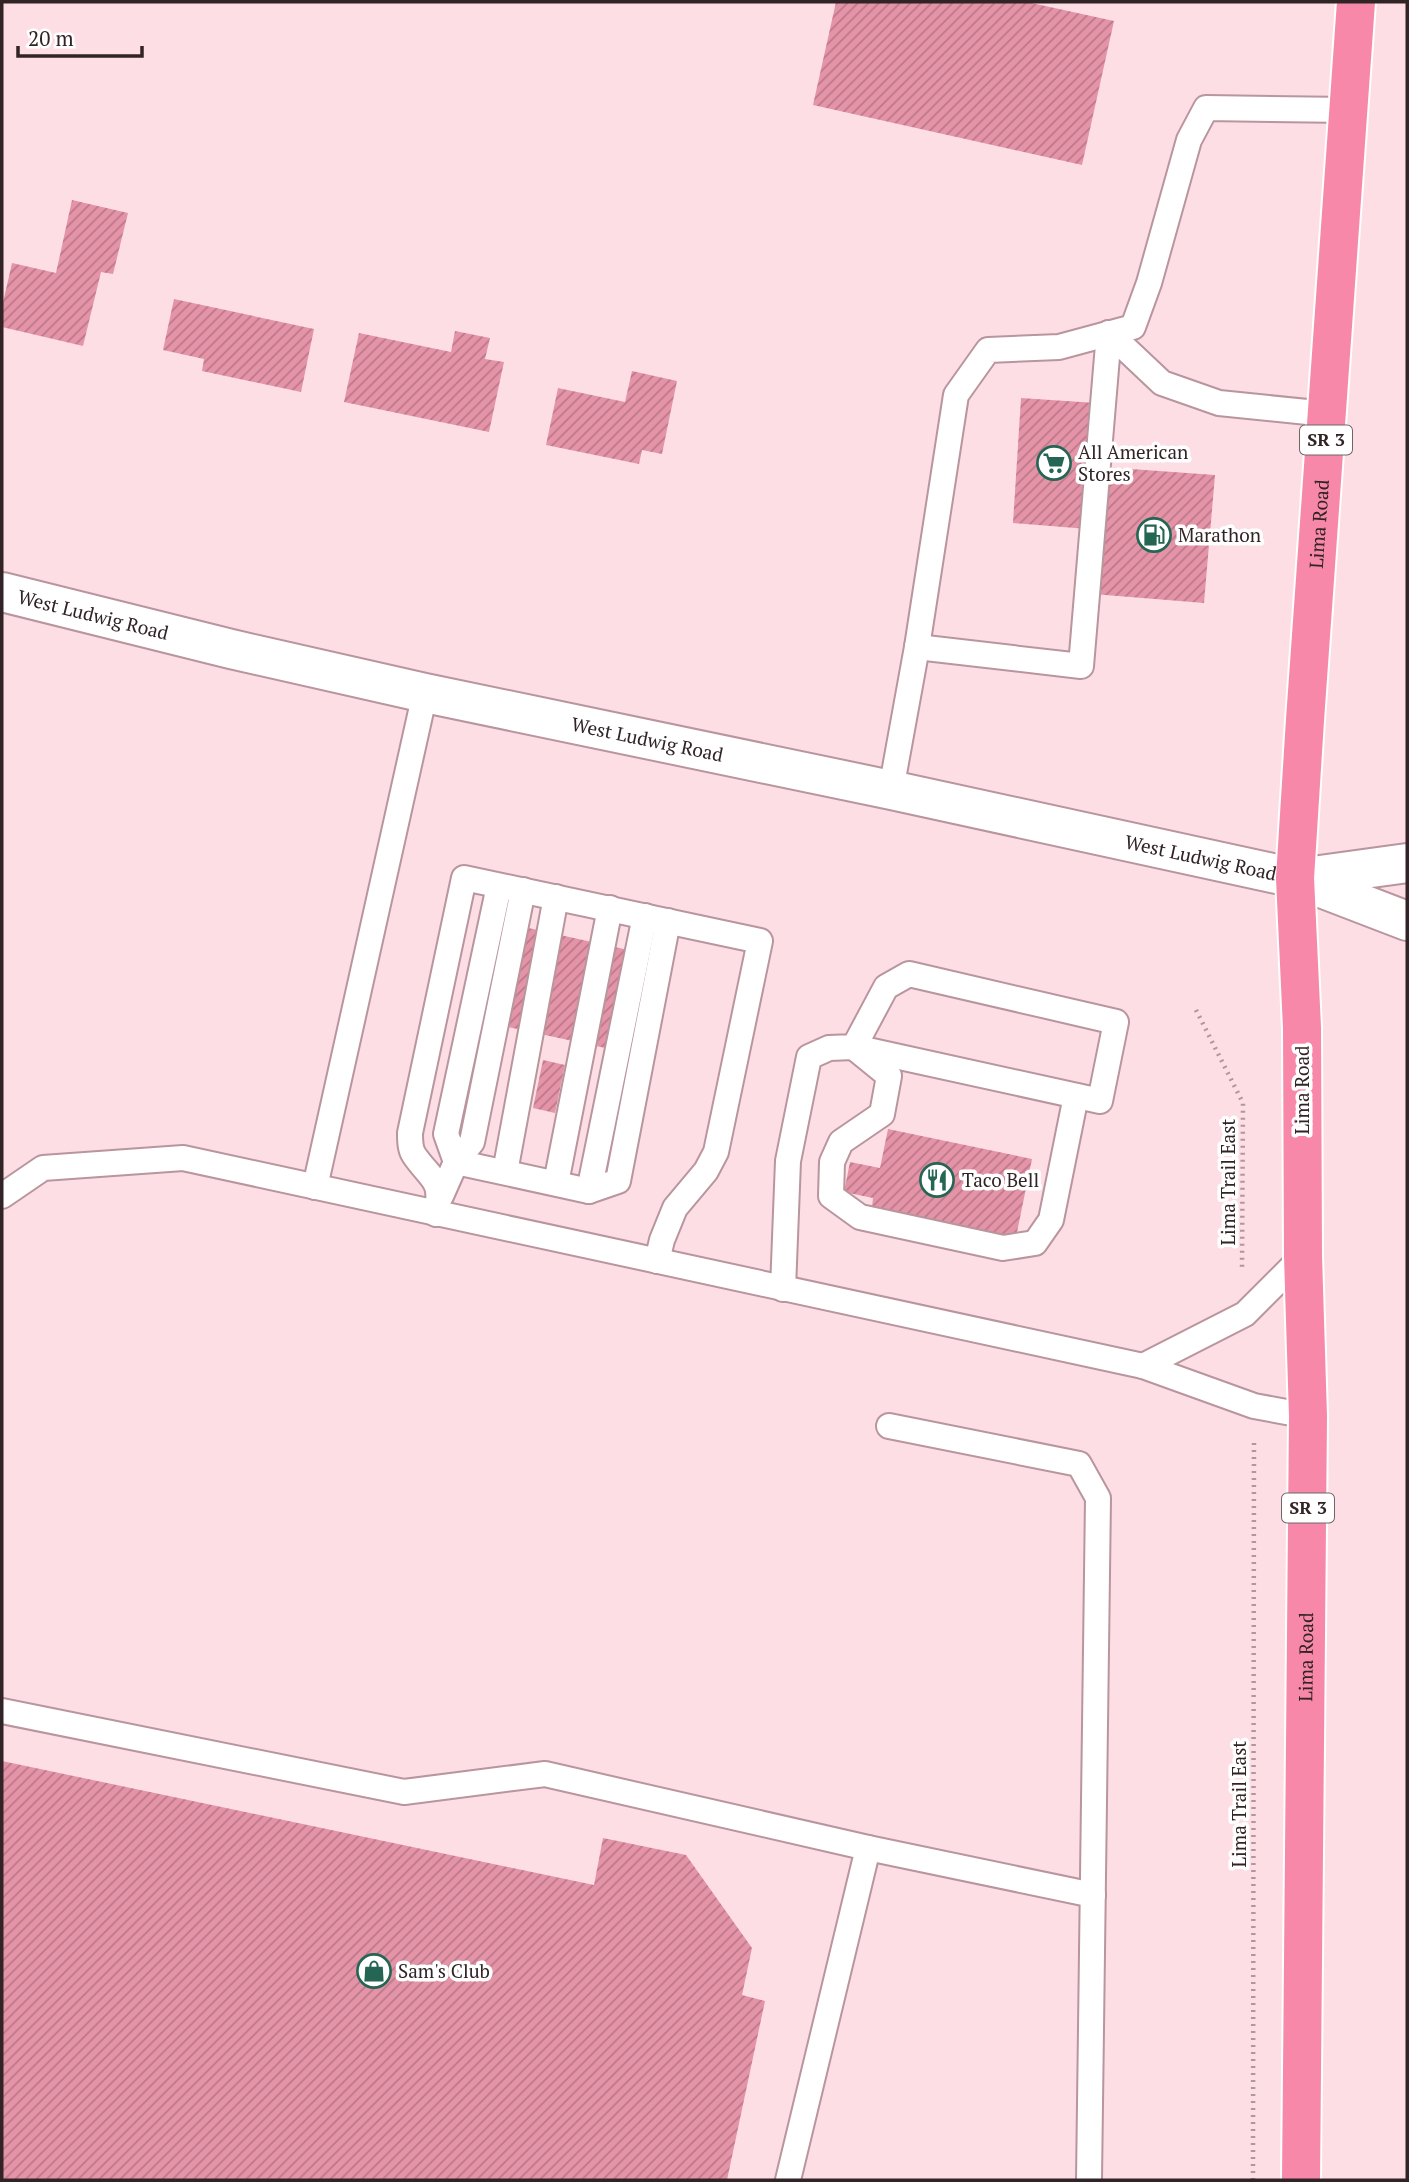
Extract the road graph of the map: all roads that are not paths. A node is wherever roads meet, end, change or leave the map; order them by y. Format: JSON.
{"nodes":[{"id":1,"x":1356,"y":2,"type":"edge"},
{"id":2,"x":1349,"y":110,"type":"junction"},
{"id":3,"x":1109,"y":333,"type":"junction"},
{"id":4,"x":1328,"y":414,"type":"junction"},
{"id":5,"x":2,"y":592,"type":"edge"},
{"id":6,"x":917,"y":647,"type":"junction"},
{"id":7,"x":425,"y":693,"type":"junction"},
{"id":8,"x":891,"y":790,"type":"junction"},
{"id":9,"x":1407,"y":863,"type":"edge"},
{"id":10,"x":1295,"y":878,"type":"junction"},
{"id":11,"x":511,"y":888,"type":"junction"},
{"id":12,"x":556,"y":897,"type":"junction"},
{"id":13,"x":610,"y":908,"type":"junction"},
{"id":14,"x":657,"y":918,"type":"junction"},
{"id":15,"x":1407,"y":921,"type":"edge"},
{"id":16,"x":854,"y":1047,"type":"junction"},
{"id":17,"x":1076,"y":1096,"type":"junction"},
{"id":18,"x":456,"y":1162,"type":"junction"},
{"id":19,"x":505,"y":1172,"type":"junction"},
{"id":20,"x":556,"y":1183,"type":"junction"},
{"id":21,"x":315,"y":1187,"type":"junction"},
{"id":22,"x":2,"y":1196,"type":"edge"},
{"id":23,"x":439,"y":1205,"type":"junction"},
{"id":24,"x":1303,"y":1256,"type":"junction"},
{"id":25,"x":657,"y":1261,"type":"junction"},
{"id":26,"x":783,"y":1289,"type":"junction"},
{"id":27,"x":1143,"y":1366,"type":"junction"},
{"id":28,"x":1308,"y":1416,"type":"junction"},
{"id":29,"x":889,"y":1426,"type":"dead end"},
{"id":30,"x":2,"y":1711,"type":"edge"},
{"id":31,"x":868,"y":1848,"type":"junction"},
{"id":32,"x":1093,"y":1895,"type":"junction"},
{"id":33,"x":789,"y":2180,"type":"edge"},
{"id":34,"x":1089,"y":2180,"type":"edge"},
{"id":35,"x":1301,"y":2180,"type":"edge"}],
"edges":[{"from":1,"to":2,"type":"highway","name":"Lima Road","number":"SR 3"},
{"from":2,"to":3,"type":"lane"},
{"from":2,"to":4,"type":"highway","name":"Lima Road","number":"SR 3"},
{"from":3,"to":4,"type":"lane"},
{"from":3,"to":6,"type":"lane"},
{"from":3,"to":6,"type":"lane"},
{"from":4,"to":10,"type":"highway","name":"Lima Road","number":"SR 3"},
{"from":5,"to":7,"type":"main road","name":"West Ludwig Road"},
{"from":6,"to":8,"type":"lane"},
{"from":7,"to":8,"type":"main road","name":"West Ludwig Road"},
{"from":7,"to":21,"type":"lane"},
{"from":8,"to":10,"type":"main road","name":"West Ludwig Road"},
{"from":9,"to":10,"type":"main road","name":"West Ludwig Road"},
{"from":10,"to":15,"type":"main road","name":"West Ludwig Road"},
{"from":10,"to":24,"type":"highway","name":"Lima Road","number":"SR 3"},
{"from":11,"to":12,"type":"lane"},
{"from":11,"to":18,"type":"lane"},
{"from":11,"to":23,"type":"lane"},
{"from":12,"to":13,"type":"lane"},
{"from":12,"to":19,"type":"lane"},
{"from":13,"to":14,"type":"lane"},
{"from":13,"to":20,"type":"lane"},
{"from":14,"to":20,"type":"lane"},
{"from":14,"to":25,"type":"lane"},
{"from":16,"to":17,"type":"lane"},
{"from":16,"to":17,"type":"lane"},
{"from":16,"to":17,"type":"lane"},
{"from":16,"to":26,"type":"lane"},
{"from":18,"to":19,"type":"lane"},
{"from":18,"to":23,"type":"lane"},
{"from":19,"to":20,"type":"lane"},
{"from":21,"to":22,"type":"lane"},
{"from":21,"to":23,"type":"lane"},
{"from":23,"to":25,"type":"lane"},
{"from":24,"to":27,"type":"lane"},
{"from":24,"to":28,"type":"highway","name":"Lima Road","number":"SR 3"},
{"from":25,"to":26,"type":"lane"},
{"from":26,"to":27,"type":"lane"},
{"from":27,"to":28,"type":"lane"},
{"from":28,"to":35,"type":"highway","name":"Lima Road","number":"SR 3"},
{"from":29,"to":32,"type":"lane"},
{"from":30,"to":31,"type":"lane"},
{"from":31,"to":32,"type":"lane"},
{"from":31,"to":33,"type":"lane"},
{"from":32,"to":34,"type":"lane"}]}
